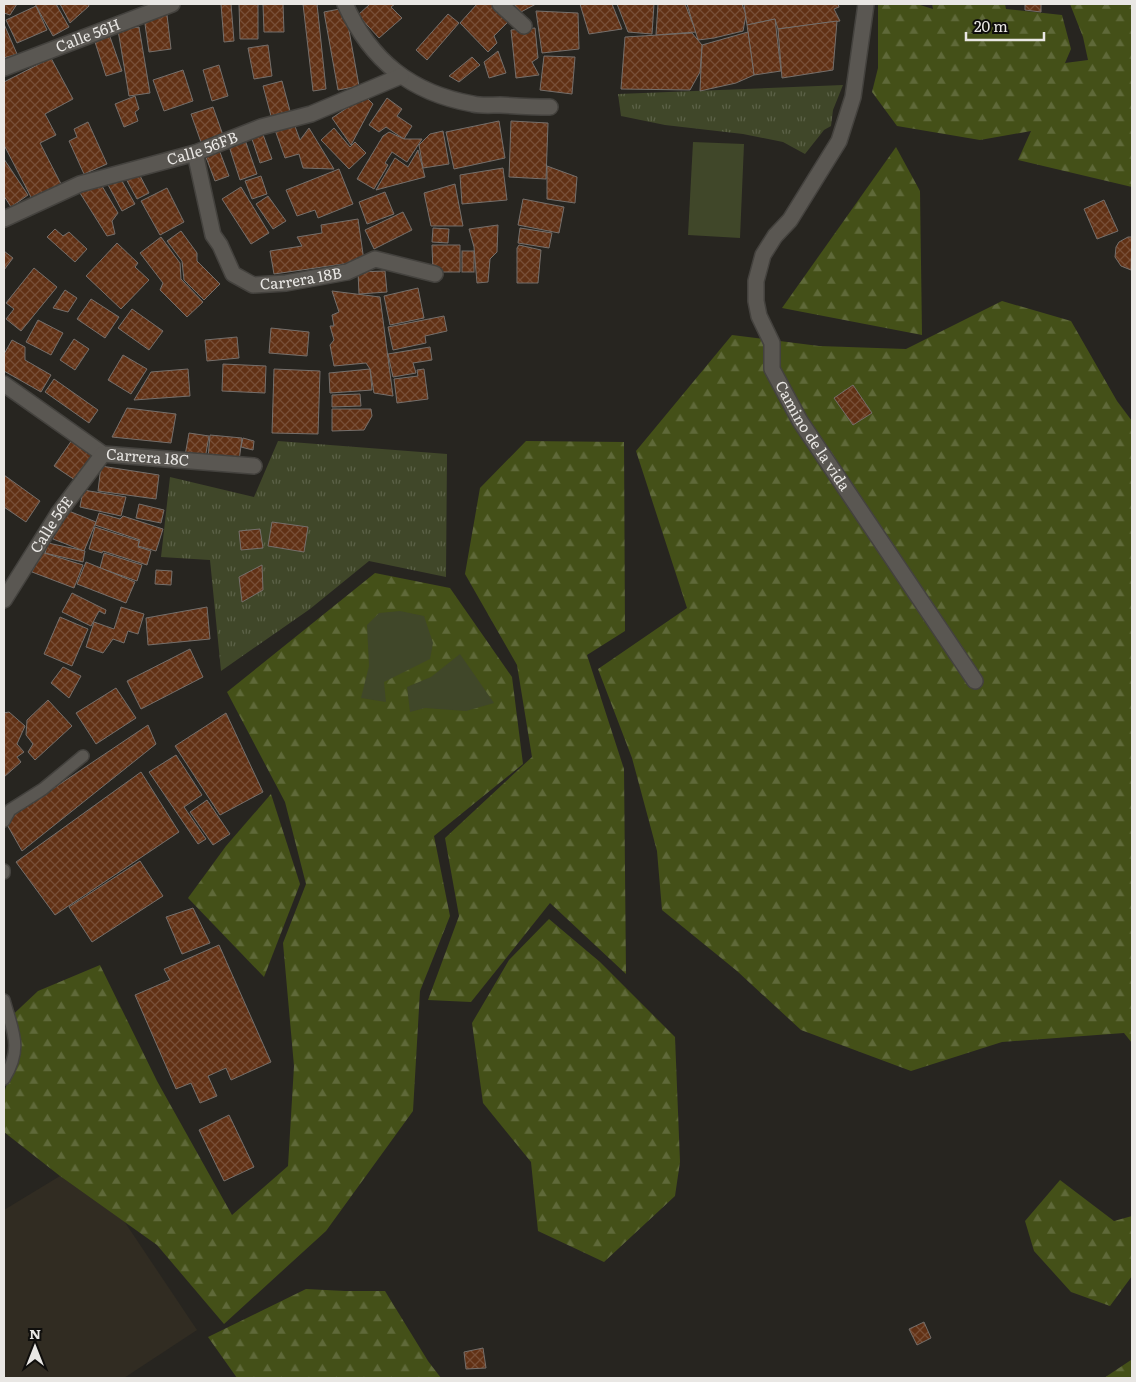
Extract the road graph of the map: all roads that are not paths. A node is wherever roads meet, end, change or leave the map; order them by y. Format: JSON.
{"nodes":[{"id":1,"x":172,"y":4,"type":"edge"},
{"id":2,"x":345,"y":4,"type":"edge"},
{"id":3,"x":500,"y":4,"type":"edge"},
{"id":4,"x":866,"y":4,"type":"edge"},
{"id":5,"x":141,"y":10,"type":"edge"},
{"id":6,"x":524,"y":26,"type":"dead end"},
{"id":7,"x":4,"y":68,"type":"edge"},
{"id":8,"x":401,"y":76,"type":"junction"},
{"id":9,"x":550,"y":107,"type":"dead end"},
{"id":10,"x":195,"y":153,"type":"junction"},
{"id":11,"x":4,"y":219,"type":"edge"},
{"id":12,"x":435,"y":274,"type":"dead end"},
{"id":13,"x":4,"y":384,"type":"edge"},
{"id":14,"x":103,"y":454,"type":"junction"},
{"id":15,"x":254,"y":466,"type":"dead end"},
{"id":16,"x":4,"y":600,"type":"edge"},
{"id":17,"x":975,"y":681,"type":"dead end"},
{"id":18,"x":83,"y":756,"type":"dead end"},
{"id":19,"x":4,"y":820,"type":"edge"},
{"id":20,"x":4,"y":1000,"type":"edge"},
{"id":21,"x":4,"y":1079,"type":"edge"}],
"edges":[{"from":1,"to":5,"type":"street","name":"Calle 56H"},
{"from":2,"to":8,"type":"street"},
{"from":3,"to":6,"type":"street"},
{"from":4,"to":17,"type":"street","name":"Camino de la vida"},
{"from":5,"to":7,"type":"street","name":"Calle 56H"},
{"from":8,"to":9,"type":"street"},
{"from":8,"to":10,"type":"street","name":"Calle 56FB"},
{"from":10,"to":11,"type":"street","name":"Calle 56FB"},
{"from":10,"to":12,"type":"street","name":"Carrera 18B"},
{"from":13,"to":14,"type":"street","name":"Carrera 18C"},
{"from":14,"to":15,"type":"street","name":"Carrera 18C"},
{"from":14,"to":16,"type":"street","name":"Calle 56E"},
{"from":18,"to":19,"type":"lane"},
{"from":20,"to":21,"type":"lane"}]}
